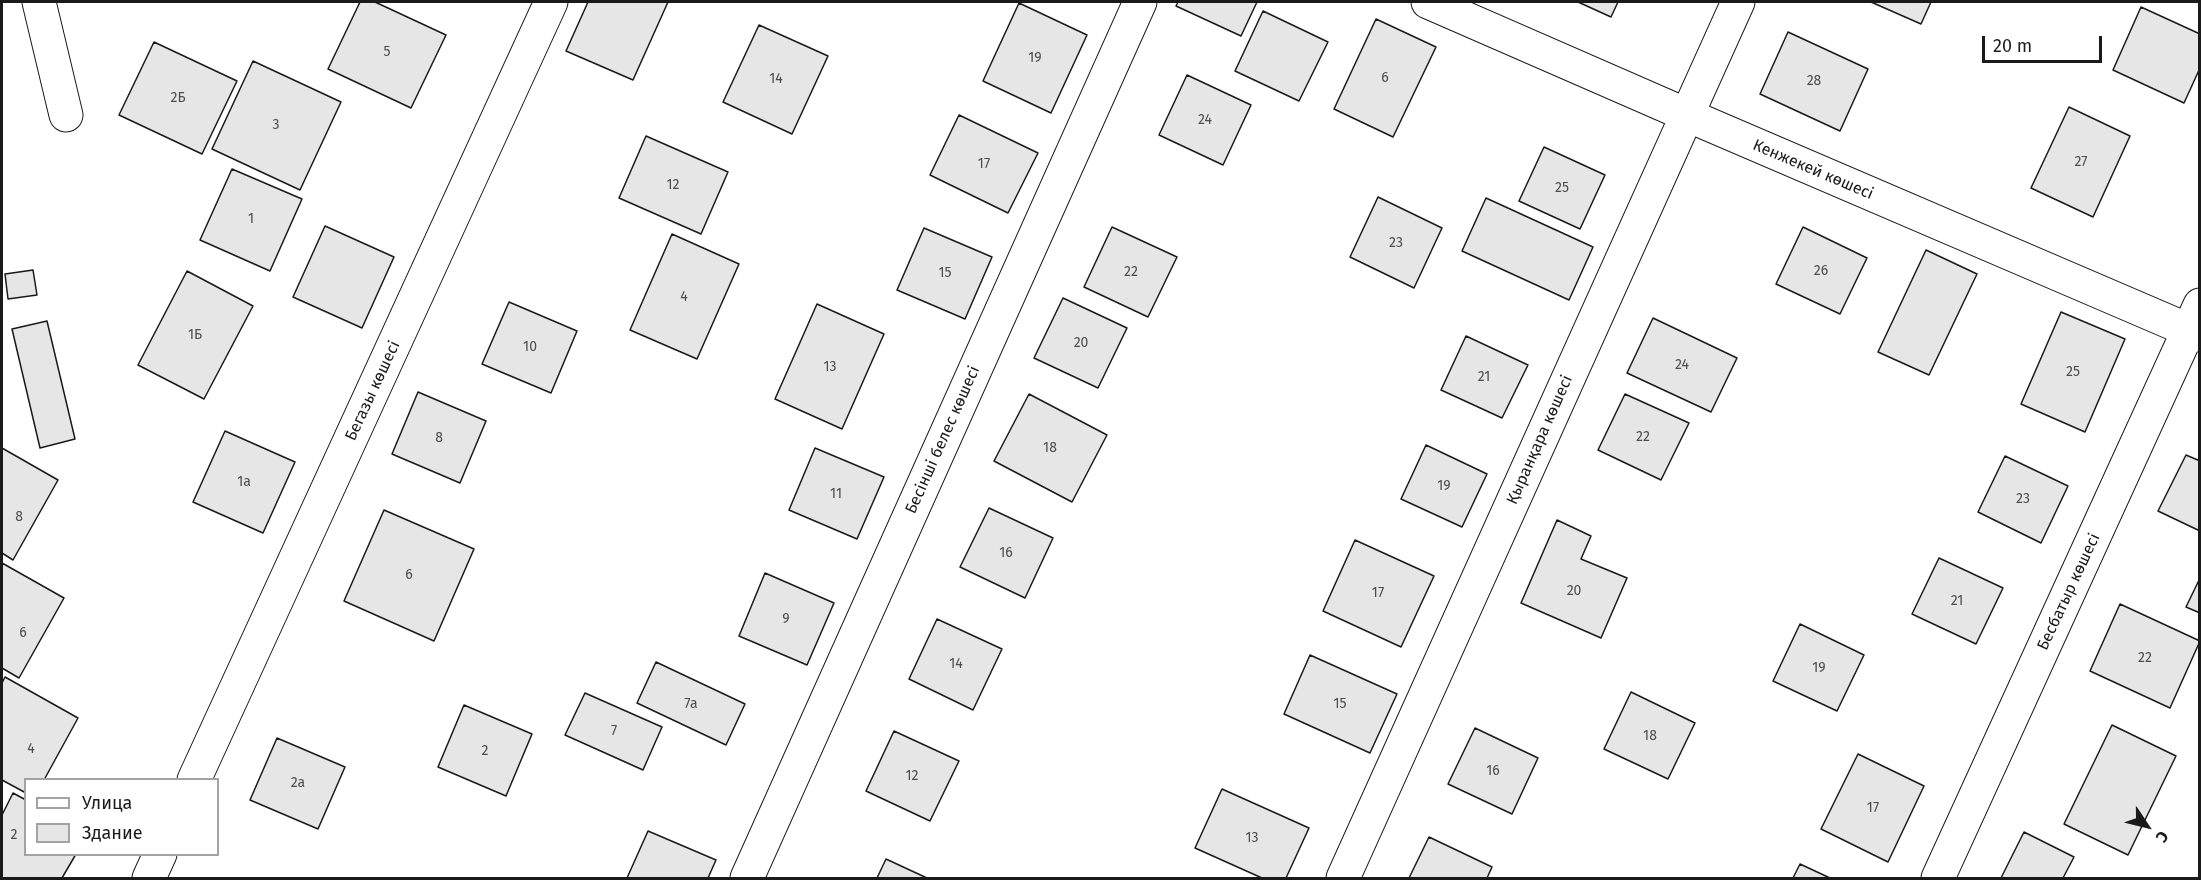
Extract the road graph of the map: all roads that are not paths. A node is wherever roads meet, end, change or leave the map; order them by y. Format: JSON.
{"nodes":[{"id":1,"x":39,"y":2,"type":"edge"},
{"id":2,"x":551,"y":2,"type":"edge"},
{"id":3,"x":1140,"y":2,"type":"edge"},
{"id":4,"x":1428,"y":2,"type":"edge"},
{"id":5,"x":1738,"y":2,"type":"edge"},
{"id":6,"x":66,"y":115,"type":"dead end"},
{"id":7,"x":1687,"y":115,"type":"junction"},
{"id":8,"x":2196,"y":324,"type":"edge"},
{"id":9,"x":196,"y":778,"type":"edge"},
{"id":10,"x":160,"y":856,"type":"edge"},
{"id":11,"x":149,"y":879,"type":"edge"},
{"id":12,"x":747,"y":879,"type":"edge"},
{"id":13,"x":1343,"y":879,"type":"edge"},
{"id":14,"x":1938,"y":879,"type":"edge"}],
"edges":[{"from":1,"to":6,"type":"street"},
{"from":2,"to":9,"type":"street","name":"Бегазы көшесі"},
{"from":3,"to":12,"type":"street","name":"Бесінші белес көшесі"},
{"from":4,"to":7,"type":"street","name":"Кенжекей көшесі"},
{"from":5,"to":7,"type":"street","name":"Қыранқара көшесі"},
{"from":7,"to":8,"type":"street","name":"Кенжекей көшесі"},
{"from":7,"to":13,"type":"street","name":"Қыранқара көшесі"},
{"from":8,"to":14,"type":"street","name":"Бесбатыр көшесі"},
{"from":10,"to":11,"type":"street"}]}
